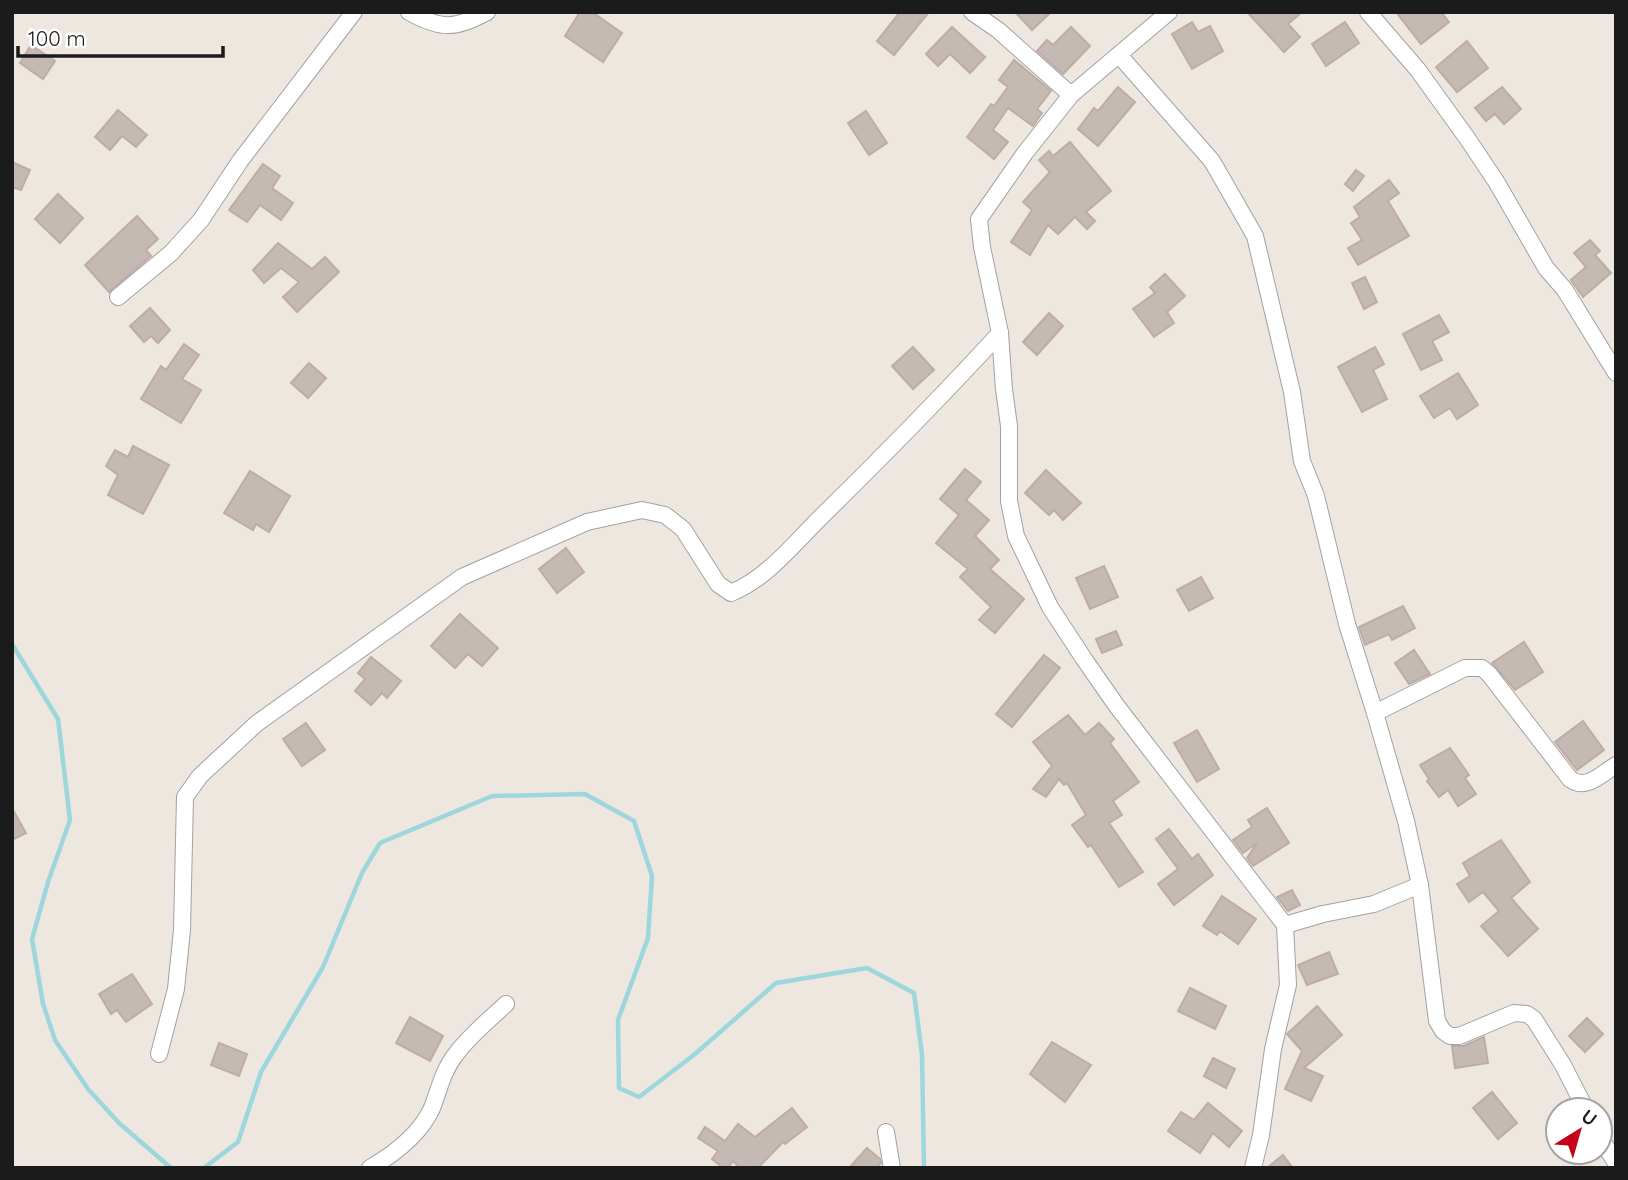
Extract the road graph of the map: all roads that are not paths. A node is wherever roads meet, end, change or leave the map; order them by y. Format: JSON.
{"nodes":[{"id":1,"x":354,"y":12,"type":"edge"},
{"id":2,"x":409,"y":12,"type":"edge"},
{"id":3,"x":488,"y":12,"type":"edge"},
{"id":4,"x":972,"y":12,"type":"edge"},
{"id":5,"x":1169,"y":12,"type":"edge"},
{"id":6,"x":1368,"y":12,"type":"edge"},
{"id":7,"x":1119,"y":55,"type":"junction"},
{"id":8,"x":1071,"y":95,"type":"junction"},
{"id":9,"x":118,"y":297,"type":"dead end"},
{"id":10,"x":1000,"y":333,"type":"junction"},
{"id":11,"x":1616,"y":373,"type":"edge"},
{"id":12,"x":1376,"y":713,"type":"junction"},
{"id":13,"x":1616,"y":765,"type":"edge"},
{"id":14,"x":1420,"y":885,"type":"junction"},
{"id":15,"x":1285,"y":925,"type":"junction"},
{"id":16,"x":506,"y":1004,"type":"dead end"},
{"id":17,"x":159,"y":1054,"type":"dead end"},
{"id":18,"x":1579,"y":1096,"type":"edge"},
{"id":19,"x":886,"y":1132,"type":"dead end"},
{"id":20,"x":370,"y":1168,"type":"edge"},
{"id":21,"x":892,"y":1168,"type":"edge"},
{"id":22,"x":1253,"y":1168,"type":"edge"}],
"edges":[{"from":1,"to":9,"type":"street"},
{"from":2,"to":3,"type":"street"},
{"from":4,"to":8,"type":"street"},
{"from":5,"to":7,"type":"street"},
{"from":6,"to":11,"type":"street"},
{"from":7,"to":8,"type":"street"},
{"from":7,"to":12,"type":"street"},
{"from":8,"to":10,"type":"street"},
{"from":10,"to":15,"type":"street"},
{"from":10,"to":17,"type":"street"},
{"from":12,"to":13,"type":"street"},
{"from":12,"to":14,"type":"street"},
{"from":14,"to":15,"type":"street"},
{"from":14,"to":18,"type":"street"},
{"from":15,"to":22,"type":"street"},
{"from":16,"to":20,"type":"street"},
{"from":19,"to":21,"type":"street"}]}
